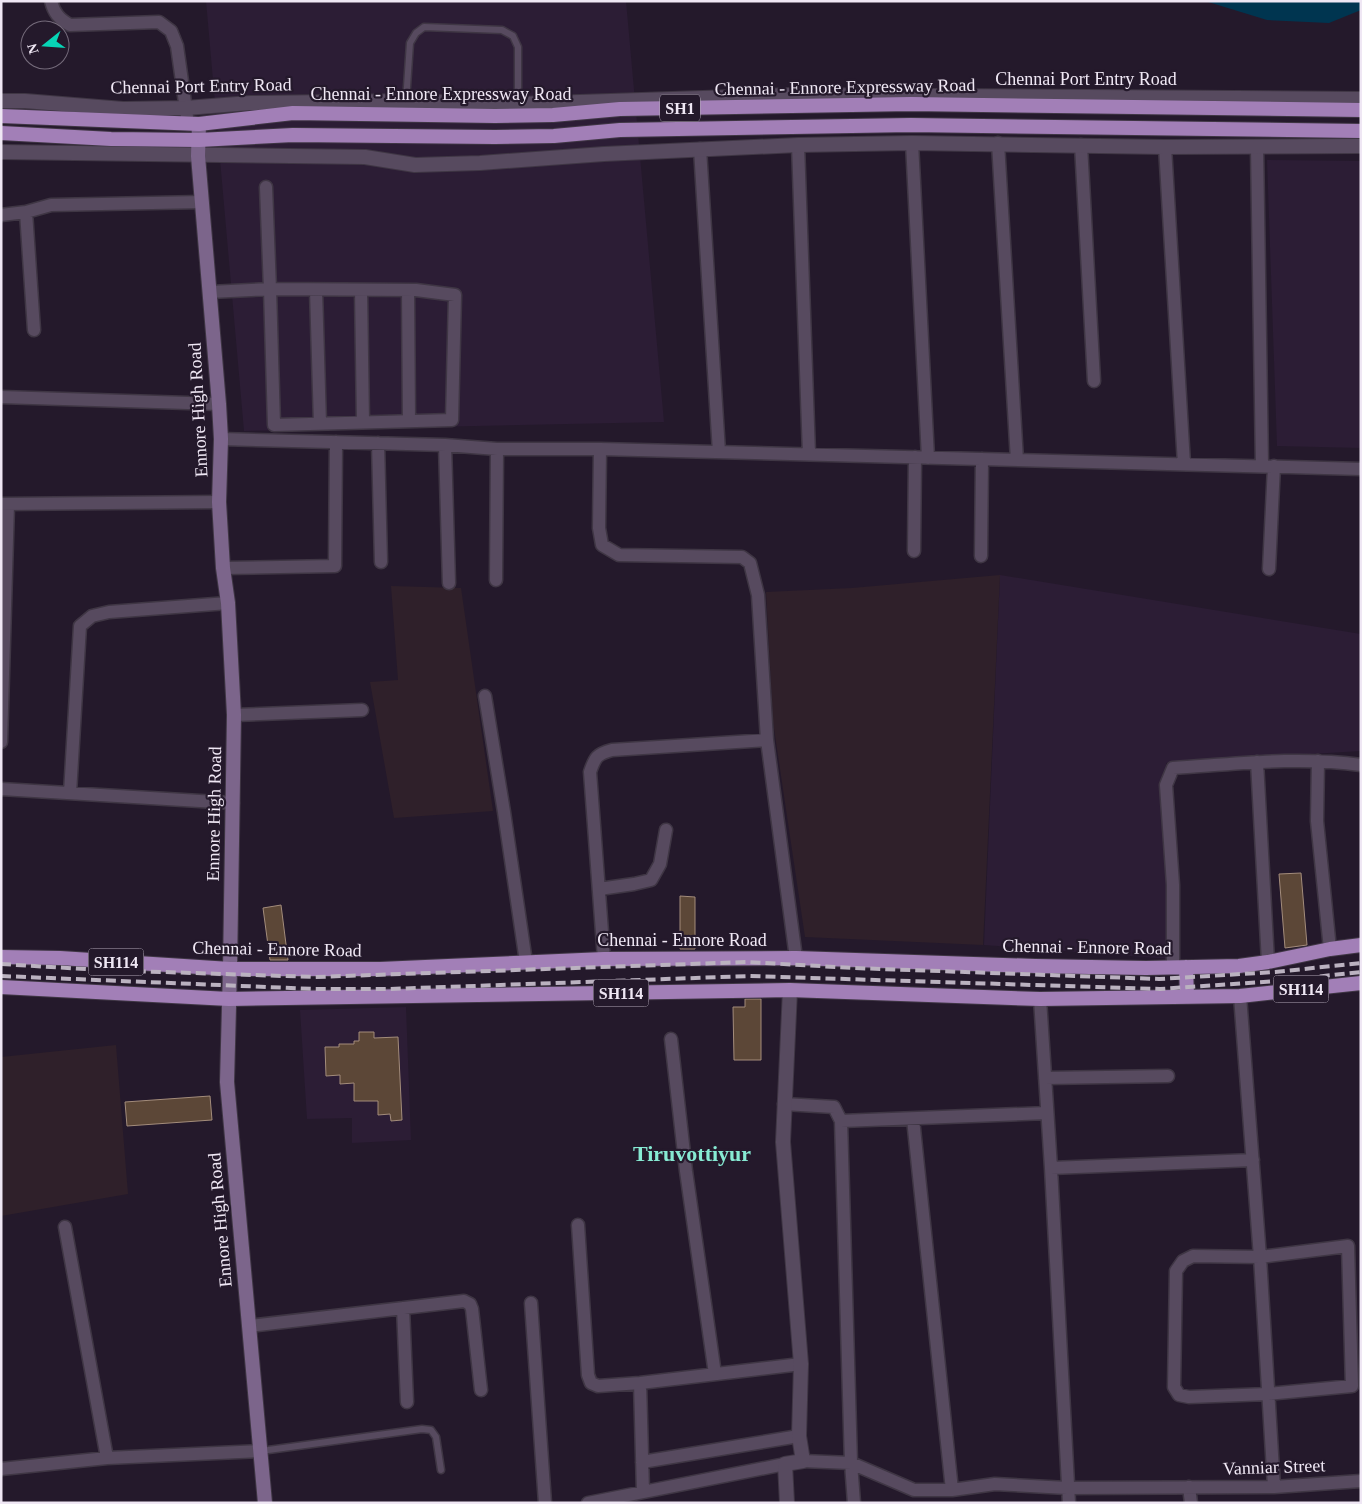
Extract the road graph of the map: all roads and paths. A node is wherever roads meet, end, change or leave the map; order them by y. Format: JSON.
{"nodes":[{"id":1,"x":51,"y":1,"type":"edge"},
{"id":2,"x":1361,"y":99,"type":"edge"},
{"id":3,"x":1,"y":101,"type":"edge"},
{"id":4,"x":186,"y":108,"type":"junction"},
{"id":5,"x":406,"y":108,"type":"junction"},
{"id":6,"x":519,"y":110,"type":"junction"},
{"id":7,"x":1361,"y":110,"type":"edge"},
{"id":8,"x":1,"y":116,"type":"edge"},
{"id":9,"x":193,"y":124,"type":"junction"},
{"id":10,"x":1361,"y":131,"type":"edge"},
{"id":11,"x":1,"y":133,"type":"edge"},
{"id":12,"x":199,"y":140,"type":"junction"},
{"id":13,"x":912,"y":143,"type":"junction"},
{"id":14,"x":998,"y":144,"type":"junction"},
{"id":15,"x":798,"y":145,"type":"junction"},
{"id":16,"x":1081,"y":145,"type":"junction"},
{"id":17,"x":1361,"y":146,"type":"edge"},
{"id":18,"x":1257,"y":147,"type":"junction"},
{"id":19,"x":1165,"y":148,"type":"junction"},
{"id":20,"x":700,"y":149,"type":"junction"},
{"id":21,"x":1,"y":152,"type":"edge"},
{"id":22,"x":198,"y":156,"type":"junction"},
{"id":23,"x":266,"y":187,"type":"dead end"},
{"id":24,"x":202,"y":202,"type":"junction"},
{"id":25,"x":26,"y":212,"type":"junction"},
{"id":26,"x":1,"y":215,"type":"edge"},
{"id":27,"x":270,"y":289,"type":"junction"},
{"id":28,"x":316,"y":290,"type":"junction"},
{"id":29,"x":361,"y":290,"type":"junction"},
{"id":30,"x":408,"y":290,"type":"junction"},
{"id":31,"x":210,"y":292,"type":"junction"},
{"id":32,"x":34,"y":330,"type":"dead end"},
{"id":33,"x":1094,"y":381,"type":"dead end"},
{"id":34,"x":1,"y":397,"type":"edge"},
{"id":35,"x":219,"y":404,"type":"junction"},
{"id":36,"x":409,"y":421,"type":"junction"},
{"id":37,"x":363,"y":422,"type":"junction"},
{"id":38,"x":320,"y":424,"type":"junction"},
{"id":39,"x":221,"y":439,"type":"junction"},
{"id":40,"x":336,"y":442,"type":"junction"},
{"id":41,"x":378,"y":443,"type":"junction"},
{"id":42,"x":444,"y":445,"type":"junction"},
{"id":43,"x":497,"y":449,"type":"junction"},
{"id":44,"x":600,"y":449,"type":"junction"},
{"id":45,"x":719,"y":452,"type":"junction"},
{"id":46,"x":809,"y":454,"type":"junction"},
{"id":47,"x":915,"y":457,"type":"junction"},
{"id":48,"x":928,"y":458,"type":"junction"},
{"id":49,"x":982,"y":459,"type":"junction"},
{"id":50,"x":1017,"y":460,"type":"junction"},
{"id":51,"x":1184,"y":464,"type":"junction"},
{"id":52,"x":1268,"y":466,"type":"junction"},
{"id":53,"x":1361,"y":468,"type":"edge"},
{"id":54,"x":220,"y":502,"type":"junction"},
{"id":55,"x":5,"y":504,"type":"edge"},
{"id":56,"x":914,"y":551,"type":"dead end"},
{"id":57,"x":981,"y":556,"type":"dead end"},
{"id":58,"x":381,"y":562,"type":"dead end"},
{"id":59,"x":224,"y":568,"type":"junction"},
{"id":60,"x":1269,"y":569,"type":"dead end"},
{"id":61,"x":496,"y":580,"type":"dead end"},
{"id":62,"x":449,"y":583,"type":"dead end"},
{"id":63,"x":228,"y":604,"type":"junction"},
{"id":64,"x":485,"y":696,"type":"dead end"},
{"id":65,"x":362,"y":710,"type":"dead end"},
{"id":66,"x":234,"y":715,"type":"junction"},
{"id":67,"x":767,"y":740,"type":"junction"},
{"id":68,"x":1,"y":742,"type":"edge"},
{"id":69,"x":1256,"y":762,"type":"junction"},
{"id":70,"x":1318,"y":762,"type":"junction"},
{"id":71,"x":1361,"y":765,"type":"edge"},
{"id":72,"x":1,"y":789,"type":"edge"},
{"id":73,"x":70,"y":793,"type":"junction"},
{"id":74,"x":233,"y":803,"type":"junction"},
{"id":75,"x":666,"y":830,"type":"dead end"},
{"id":76,"x":599,"y":889,"type":"junction"},
{"id":77,"x":1361,"y":945,"type":"edge"},
{"id":78,"x":1330,"y":949,"type":"junction"},
{"id":79,"x":1,"y":957,"type":"edge"},
{"id":80,"x":796,"y":958,"type":"junction"},
{"id":81,"x":604,"y":959,"type":"junction"},
{"id":82,"x":526,"y":962,"type":"junction"},
{"id":83,"x":1268,"y":962,"type":"junction"},
{"id":84,"x":1180,"y":967,"type":"junction"},
{"id":85,"x":230,"y":969,"type":"junction"},
{"id":86,"x":1361,"y":983,"type":"edge"},
{"id":87,"x":1,"y":987,"type":"edge"},
{"id":88,"x":790,"y":990,"type":"junction"},
{"id":89,"x":1240,"y":996,"type":"junction"},
{"id":90,"x":1187,"y":997,"type":"junction"},
{"id":91,"x":229,"y":999,"type":"junction"},
{"id":92,"x":1040,"y":999,"type":"junction"},
{"id":93,"x":671,"y":1039,"type":"dead end"},
{"id":94,"x":1168,"y":1076,"type":"dead end"},
{"id":95,"x":1044,"y":1078,"type":"junction"},
{"id":96,"x":784,"y":1104,"type":"junction"},
{"id":97,"x":1047,"y":1113,"type":"junction"},
{"id":98,"x":913,"y":1119,"type":"junction"},
{"id":99,"x":841,"y":1121,"type":"junction"},
{"id":100,"x":1253,"y":1160,"type":"junction"},
{"id":101,"x":1051,"y":1168,"type":"junction"},
{"id":102,"x":578,"y":1225,"type":"dead end"},
{"id":103,"x":65,"y":1227,"type":"dead end"},
{"id":104,"x":1260,"y":1257,"type":"junction"},
{"id":105,"x":531,"y":1303,"type":"dead end"},
{"id":106,"x":403,"y":1308,"type":"junction"},
{"id":107,"x":249,"y":1326,"type":"junction"},
{"id":108,"x":801,"y":1364,"type":"junction"},
{"id":109,"x":714,"y":1374,"type":"junction"},
{"id":110,"x":640,"y":1383,"type":"junction"},
{"id":111,"x":481,"y":1390,"type":"dead end"},
{"id":112,"x":1268,"y":1394,"type":"junction"},
{"id":113,"x":407,"y":1402,"type":"dead end"},
{"id":114,"x":799,"y":1436,"type":"junction"},
{"id":115,"x":261,"y":1451,"type":"junction"},
{"id":116,"x":107,"y":1458,"type":"junction"},
{"id":117,"x":803,"y":1461,"type":"junction"},
{"id":118,"x":642,"y":1462,"type":"junction"},
{"id":119,"x":786,"y":1464,"type":"junction"},
{"id":120,"x":851,"y":1464,"type":"junction"},
{"id":121,"x":1,"y":1469,"type":"edge"},
{"id":122,"x":441,"y":1470,"type":"dead end"},
{"id":123,"x":1361,"y":1481,"type":"edge"},
{"id":124,"x":1189,"y":1486,"type":"junction"},
{"id":125,"x":1274,"y":1487,"type":"junction"},
{"id":126,"x":1067,"y":1488,"type":"junction"},
{"id":127,"x":952,"y":1490,"type":"junction"},
{"id":128,"x":643,"y":1492,"type":"junction"},
{"id":129,"x":265,"y":1503,"type":"edge"},
{"id":130,"x":545,"y":1503,"type":"edge"},
{"id":131,"x":588,"y":1503,"type":"edge"},
{"id":132,"x":787,"y":1503,"type":"edge"},
{"id":133,"x":854,"y":1503,"type":"edge"},
{"id":134,"x":1069,"y":1503,"type":"edge"},
{"id":135,"x":1191,"y":1503,"type":"edge"}],
"edges":[{"from":1,"to":4,"type":"street"},
{"from":2,"to":6,"type":"street","name":"Chennai Port Entry Road"},
{"from":3,"to":4,"type":"street","name":"Chennai Port Entry Road"},
{"from":4,"to":5,"type":"street","name":"Chennai Port Entry Road"},
{"from":4,"to":9,"type":"street"},
{"from":5,"to":6,"type":"main road","name":"Chennai - Ennore Expressway Road","number":"SH1"},
{"from":5,"to":6,"type":"lane"},
{"from":5,"to":9,"type":"main road","name":"Chennai - Ennore Expressway Road","number":"SH1"},
{"from":6,"to":7,"type":"main road","name":"Chennai - Ennore Expressway Road","number":"SH1"},
{"from":8,"to":9,"type":"main road","name":"Chennai - Ennore Expressway Road","number":"SH1"},
{"from":9,"to":12,"type":"main road","name":"Ennore High Road"},
{"from":10,"to":12,"type":"main road","number":"SH1"},
{"from":11,"to":12,"type":"main road","number":"SH1"},
{"from":12,"to":22,"type":"main road","name":"Ennore High Road"},
{"from":13,"to":14,"type":"street"},
{"from":13,"to":15,"type":"street"},
{"from":13,"to":48,"type":"street"},
{"from":14,"to":16,"type":"street"},
{"from":14,"to":50,"type":"street"},
{"from":15,"to":20,"type":"street"},
{"from":15,"to":46,"type":"street"},
{"from":16,"to":19,"type":"street"},
{"from":16,"to":33,"type":"street"},
{"from":17,"to":18,"type":"street"},
{"from":18,"to":19,"type":"street"},
{"from":18,"to":52,"type":"street"},
{"from":19,"to":51,"type":"street"},
{"from":20,"to":22,"type":"street"},
{"from":20,"to":45,"type":"street"},
{"from":21,"to":22,"type":"street"},
{"from":22,"to":24,"type":"main road","name":"Ennore High Road"},
{"from":23,"to":27,"type":"street"},
{"from":24,"to":25,"type":"street"},
{"from":24,"to":31,"type":"main road","name":"Ennore High Road"},
{"from":25,"to":26,"type":"street"},
{"from":25,"to":32,"type":"street"},
{"from":27,"to":28,"type":"street"},
{"from":27,"to":31,"type":"street"},
{"from":27,"to":38,"type":"street"},
{"from":28,"to":29,"type":"street"},
{"from":28,"to":38,"type":"street"},
{"from":29,"to":30,"type":"street"},
{"from":29,"to":37,"type":"street"},
{"from":30,"to":36,"type":"street"},
{"from":30,"to":36,"type":"street"},
{"from":31,"to":35,"type":"main road","name":"Ennore High Road"},
{"from":34,"to":35,"type":"street"},
{"from":35,"to":39,"type":"main road","name":"Ennore High Road"},
{"from":36,"to":37,"type":"street"},
{"from":37,"to":38,"type":"street"},
{"from":39,"to":40,"type":"street"},
{"from":39,"to":54,"type":"main road","name":"Ennore High Road"},
{"from":40,"to":41,"type":"street"},
{"from":40,"to":59,"type":"street"},
{"from":41,"to":42,"type":"street"},
{"from":41,"to":58,"type":"street"},
{"from":42,"to":43,"type":"street"},
{"from":42,"to":62,"type":"street"},
{"from":43,"to":44,"type":"street"},
{"from":43,"to":61,"type":"street"},
{"from":44,"to":45,"type":"street"},
{"from":44,"to":67,"type":"street"},
{"from":45,"to":46,"type":"street"},
{"from":46,"to":47,"type":"street"},
{"from":47,"to":48,"type":"street"},
{"from":47,"to":56,"type":"street"},
{"from":48,"to":49,"type":"street"},
{"from":49,"to":50,"type":"street"},
{"from":49,"to":57,"type":"street"},
{"from":50,"to":51,"type":"street"},
{"from":51,"to":52,"type":"street"},
{"from":52,"to":53,"type":"street"},
{"from":52,"to":60,"type":"street"},
{"from":54,"to":55,"type":"street"},
{"from":54,"to":59,"type":"main road","name":"Ennore High Road"},
{"from":55,"to":68,"type":"street"},
{"from":59,"to":63,"type":"main road","name":"Ennore High Road"},
{"from":63,"to":66,"type":"main road","name":"Ennore High Road"},
{"from":63,"to":73,"type":"street"},
{"from":64,"to":82,"type":"street"},
{"from":65,"to":66,"type":"street"},
{"from":66,"to":74,"type":"main road","name":"Ennore High Road"},
{"from":67,"to":76,"type":"street"},
{"from":67,"to":80,"type":"street"},
{"from":69,"to":70,"type":"street"},
{"from":69,"to":83,"type":"street"},
{"from":69,"to":84,"type":"street"},
{"from":70,"to":71,"type":"street"},
{"from":70,"to":78,"type":"street"},
{"from":72,"to":73,"type":"street"},
{"from":73,"to":74,"type":"street"},
{"from":74,"to":85,"type":"main road","name":"Ennore High Road"},
{"from":75,"to":76,"type":"street"},
{"from":76,"to":81,"type":"street"},
{"from":77,"to":78,"type":"main road","name":"Chennai - Ennore Road","number":"SH114"},
{"from":78,"to":83,"type":"main road","name":"Chennai - Ennore Road","number":"SH114"},
{"from":79,"to":85,"type":"main road","name":"Chennai - Ennore Road","number":"SH114"},
{"from":80,"to":81,"type":"main road","name":"Chennai - Ennore Road","number":"SH114"},
{"from":80,"to":84,"type":"main road","name":"Chennai - Ennore Road","number":"SH114"},
{"from":81,"to":82,"type":"main road","name":"Chennai - Ennore Road","number":"SH114"},
{"from":82,"to":85,"type":"main road","name":"Chennai - Ennore Road","number":"SH114"},
{"from":83,"to":84,"type":"main road","name":"Chennai - Ennore Road","number":"SH114"},
{"from":84,"to":90,"type":"main road"},
{"from":85,"to":91,"type":"main road","name":"Ennore High Road"},
{"from":86,"to":89,"type":"main road","number":"SH114"},
{"from":87,"to":91,"type":"main road","number":"SH114"},
{"from":88,"to":91,"type":"main road","number":"SH114"},
{"from":88,"to":92,"type":"main road","number":"SH114"},
{"from":88,"to":96,"type":"street"},
{"from":89,"to":90,"type":"main road","number":"SH114"},
{"from":89,"to":100,"type":"street"},
{"from":90,"to":92,"type":"main road","number":"SH114"},
{"from":91,"to":107,"type":"main road","name":"Ennore High Road"},
{"from":92,"to":95,"type":"street"},
{"from":93,"to":109,"type":"street"},
{"from":94,"to":95,"type":"street"},
{"from":95,"to":97,"type":"street"},
{"from":96,"to":99,"type":"street"},
{"from":96,"to":108,"type":"street"},
{"from":97,"to":98,"type":"street"},
{"from":97,"to":101,"type":"street"},
{"from":98,"to":99,"type":"street"},
{"from":98,"to":127,"type":"street"},
{"from":99,"to":120,"type":"street"},
{"from":100,"to":101,"type":"street"},
{"from":100,"to":104,"type":"street"},
{"from":101,"to":126,"type":"street"},
{"from":102,"to":110,"type":"street"},
{"from":103,"to":116,"type":"street"},
{"from":104,"to":112,"type":"street"},
{"from":104,"to":112,"type":"street"},
{"from":104,"to":112,"type":"street"},
{"from":105,"to":130,"type":"street"},
{"from":106,"to":107,"type":"street"},
{"from":106,"to":111,"type":"street"},
{"from":106,"to":113,"type":"street"},
{"from":107,"to":115,"type":"main road","name":"Ennore High Road"},
{"from":108,"to":109,"type":"street"},
{"from":108,"to":114,"type":"street"},
{"from":109,"to":110,"type":"street"},
{"from":110,"to":118,"type":"street"},
{"from":112,"to":125,"type":"street"},
{"from":114,"to":117,"type":"street"},
{"from":114,"to":118,"type":"street"},
{"from":115,"to":116,"type":"street"},
{"from":115,"to":122,"type":"lane"},
{"from":115,"to":129,"type":"main road","name":"Ennore High Road"},
{"from":116,"to":121,"type":"street"},
{"from":117,"to":119,"type":"street"},
{"from":117,"to":120,"type":"street","name":"Vanniar Street"},
{"from":118,"to":128,"type":"street"},
{"from":119,"to":128,"type":"street"},
{"from":119,"to":132,"type":"street"},
{"from":120,"to":127,"type":"street","name":"Vanniar Street"},
{"from":120,"to":133,"type":"street"},
{"from":123,"to":125,"type":"street","name":"Vanniar Street"},
{"from":124,"to":125,"type":"street","name":"Vanniar Street"},
{"from":124,"to":126,"type":"street","name":"Vanniar Street"},
{"from":124,"to":135,"type":"street"},
{"from":126,"to":127,"type":"street","name":"Vanniar Street"},
{"from":126,"to":134,"type":"street"},
{"from":128,"to":131,"type":"street"}]}
